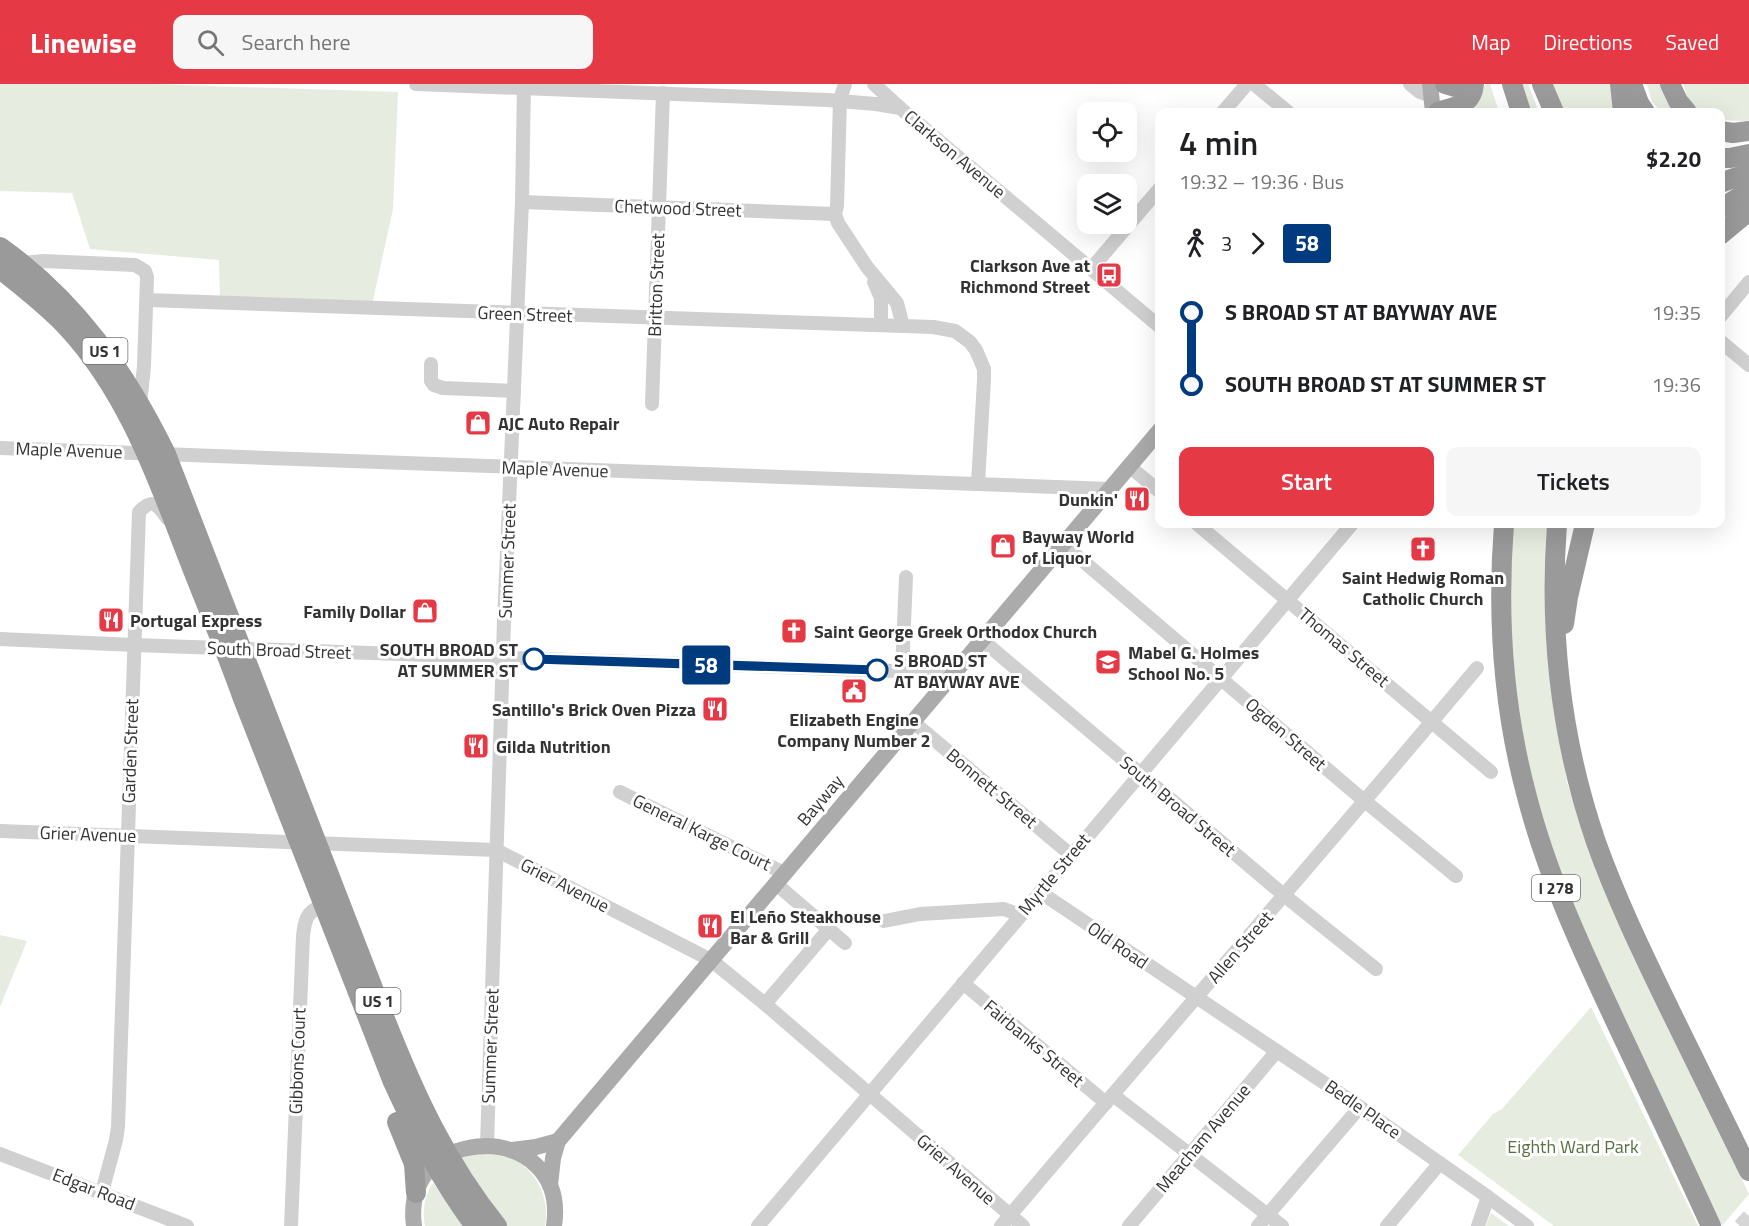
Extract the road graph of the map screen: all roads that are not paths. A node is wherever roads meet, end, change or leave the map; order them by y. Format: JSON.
{"nodes":[{"id":1,"x":416,"y":84,"type":"edge"},
{"id":2,"x":845,"y":84,"type":"edge"},
{"id":3,"x":874,"y":84,"type":"edge"},
{"id":4,"x":1247,"y":84,"type":"edge"},
{"id":5,"x":1254,"y":84,"type":"edge"},
{"id":6,"x":1410,"y":84,"type":"edge"},
{"id":7,"x":1461,"y":84,"type":"edge"},
{"id":8,"x":1474,"y":84,"type":"edge"},
{"id":9,"x":1498,"y":84,"type":"edge"},
{"id":10,"x":1512,"y":84,"type":"edge"},
{"id":11,"x":1542,"y":84,"type":"edge"},
{"id":12,"x":1620,"y":84,"type":"edge"},
{"id":13,"x":1632,"y":84,"type":"edge"},
{"id":14,"x":1670,"y":84,"type":"edge"},
{"id":15,"x":524,"y":86,"type":"edge"},
{"id":16,"x":663,"y":93,"type":"junction"},
{"id":17,"x":1435,"y":98,"type":"edge"},
{"id":18,"x":840,"y":100,"type":"junction"},
{"id":19,"x":900,"y":108,"type":"junction"},
{"id":20,"x":1226,"y":108,"type":"edge"},
{"id":21,"x":1283,"y":108,"type":"edge"},
{"id":22,"x":1506,"y":108,"type":"edge"},
{"id":23,"x":1520,"y":108,"type":"edge"},
{"id":24,"x":1552,"y":108,"type":"edge"},
{"id":25,"x":1623,"y":108,"type":"edge"},
{"id":26,"x":1642,"y":108,"type":"edge"},
{"id":27,"x":1684,"y":108,"type":"edge"},
{"id":28,"x":1749,"y":131,"type":"edge"},
{"id":29,"x":1725,"y":132,"type":"edge"},
{"id":30,"x":1749,"y":154,"type":"edge"},
{"id":31,"x":1725,"y":158,"type":"edge"},
{"id":32,"x":1749,"y":173,"type":"edge"},
{"id":33,"x":1725,"y":181,"type":"edge"},
{"id":34,"x":1749,"y":191,"type":"edge"},
{"id":35,"x":1155,"y":194,"type":"edge"},
{"id":36,"x":522,"y":202,"type":"junction"},
{"id":37,"x":1725,"y":206,"type":"edge"},
{"id":38,"x":659,"y":207,"type":"junction"},
{"id":39,"x":1749,"y":211,"type":"edge"},
{"id":40,"x":835,"y":214,"type":"junction"},
{"id":41,"x":1725,"y":232,"type":"edge"},
{"id":42,"x":0,"y":247,"type":"edge"},
{"id":43,"x":23,"y":263,"type":"junction"},
{"id":44,"x":867,"y":267,"type":"junction"},
{"id":45,"x":0,"y":269,"type":"edge"},
{"id":46,"x":1091,"y":269,"type":"junction"},
{"id":47,"x":1749,"y":282,"type":"edge"},
{"id":48,"x":147,"y":300,"type":"junction"},
{"id":49,"x":1725,"y":311,"type":"edge"},
{"id":50,"x":516,"y":313,"type":"junction"},
{"id":51,"x":656,"y":318,"type":"junction"},
{"id":52,"x":1155,"y":323,"type":"edge"},
{"id":53,"x":881,"y":325,"type":"junction"},
{"id":54,"x":903,"y":326,"type":"junction"},
{"id":55,"x":1725,"y":345,"type":"edge"},
{"id":56,"x":431,"y":364,"type":"dead end"},
{"id":57,"x":1749,"y":364,"type":"edge"},
{"id":58,"x":514,"y":391,"type":"junction"},
{"id":59,"x":652,"y":404,"type":"dead end"},
{"id":60,"x":140,"y":405,"type":"junction"},
{"id":61,"x":1155,"y":436,"type":"edge"},
{"id":62,"x":0,"y":448,"type":"edge"},
{"id":63,"x":156,"y":453,"type":"junction"},
{"id":64,"x":1129,"y":466,"type":"junction"},
{"id":65,"x":511,"y":468,"type":"junction"},
{"id":66,"x":978,"y":483,"type":"junction"},
{"id":67,"x":1155,"y":488,"type":"edge"},
{"id":68,"x":1110,"y":489,"type":"junction"},
{"id":69,"x":1202,"y":528,"type":"edge"},
{"id":70,"x":1349,"y":528,"type":"edge"},
{"id":71,"x":1490,"y":528,"type":"edge"},
{"id":72,"x":1503,"y":528,"type":"edge"},
{"id":73,"x":1557,"y":528,"type":"edge"},
{"id":74,"x":1584,"y":528,"type":"edge"},
{"id":75,"x":180,"y":536,"type":"junction"},
{"id":76,"x":1063,"y":544,"type":"junction"},
{"id":77,"x":906,"y":577,"type":"dead end"},
{"id":78,"x":1288,"y":599,"type":"junction"},
{"id":79,"x":0,"y":639,"type":"edge"},
{"id":80,"x":982,"y":640,"type":"junction"},
{"id":81,"x":134,"y":645,"type":"junction"},
{"id":82,"x":233,"y":648,"type":"junction"},
{"id":83,"x":504,"y":658,"type":"junction"},
{"id":84,"x":1477,"y":668,"type":"dead end"},
{"id":85,"x":902,"y":671,"type":"junction"},
{"id":86,"x":1559,"y":672,"type":"junction"},
{"id":87,"x":953,"y":673,"type":"junction"},
{"id":88,"x":1221,"y":678,"type":"junction"},
{"id":89,"x":1510,"y":713,"type":"junction"},
{"id":90,"x":912,"y":722,"type":"junction"},
{"id":91,"x":1432,"y":722,"type":"junction"},
{"id":92,"x":1491,"y":772,"type":"dead end"},
{"id":93,"x":1140,"y":774,"type":"junction"},
{"id":94,"x":620,"y":792,"type":"dead end"},
{"id":95,"x":1365,"y":801,"type":"junction"},
{"id":96,"x":0,"y":831,"type":"edge"},
{"id":97,"x":127,"y":835,"type":"junction"},
{"id":98,"x":308,"y":842,"type":"junction"},
{"id":99,"x":496,"y":850,"type":"junction"},
{"id":100,"x":1071,"y":855,"type":"junction"},
{"id":101,"x":1456,"y":876,"type":"dead end"},
{"id":102,"x":780,"y":878,"type":"junction"},
{"id":103,"x":1040,"y":892,"type":"junction"},
{"id":104,"x":1284,"y":896,"type":"junction"},
{"id":105,"x":323,"y":905,"type":"junction"},
{"id":106,"x":1020,"y":915,"type":"junction"},
{"id":107,"x":884,"y":921,"type":"dead end"},
{"id":108,"x":829,"y":929,"type":"junction"},
{"id":109,"x":845,"y":943,"type":"dead end"},
{"id":110,"x":711,"y":960,"type":"junction"},
{"id":111,"x":1376,"y":969,"type":"dead end"},
{"id":112,"x":963,"y":983,"type":"junction"},
{"id":113,"x":1196,"y":996,"type":"junction"},
{"id":114,"x":765,"y":1004,"type":"junction"},
{"id":115,"x":1277,"y":1051,"type":"junction"},
{"id":116,"x":384,"y":1062,"type":"junction"},
{"id":117,"x":870,"y":1093,"type":"junction"},
{"id":118,"x":1109,"y":1099,"type":"junction"},
{"id":119,"x":1360,"y":1107,"type":"junction"},
{"id":120,"x":558,"y":1141,"type":"junction"},
{"id":121,"x":487,"y":1145,"type":"junction"},
{"id":122,"x":511,"y":1150,"type":"junction"},
{"id":123,"x":0,"y":1154,"type":"edge"},
{"id":124,"x":1189,"y":1154,"type":"junction"},
{"id":125,"x":441,"y":1160,"type":"junction"},
{"id":126,"x":1440,"y":1162,"type":"junction"},
{"id":127,"x":1749,"y":1172,"type":"edge"},
{"id":128,"x":550,"y":1185,"type":"junction"},
{"id":129,"x":102,"y":1192,"type":"junction"},
{"id":130,"x":416,"y":1193,"type":"junction"},
{"id":131,"x":1488,"y":1197,"type":"junction"},
{"id":132,"x":1268,"y":1215,"type":"junction"},
{"id":133,"x":1006,"y":1221,"type":"edge"},
{"id":134,"x":187,"y":1226,"type":"edge"},
{"id":135,"x":291,"y":1226,"type":"edge"},
{"id":136,"x":414,"y":1226,"type":"edge"},
{"id":137,"x":475,"y":1226,"type":"edge"},
{"id":138,"x":497,"y":1226,"type":"edge"},
{"id":139,"x":554,"y":1226,"type":"edge"},
{"id":140,"x":758,"y":1226,"type":"edge"},
{"id":141,"x":1023,"y":1226,"type":"edge"},
{"id":142,"x":1129,"y":1226,"type":"edge"},
{"id":143,"x":1258,"y":1226,"type":"edge"},
{"id":144,"x":1282,"y":1226,"type":"edge"},
{"id":145,"x":1387,"y":1226,"type":"edge"},
{"id":146,"x":1478,"y":1226,"type":"edge"},
{"id":147,"x":1527,"y":1226,"type":"edge"},
{"id":148,"x":1711,"y":1226,"type":"edge"}],
"edges":[{"from":1,"to":15,"type":"street","name":"Clarkson Avenue"},
{"from":2,"to":18,"type":"street"},
{"from":3,"to":19,"type":"street"},
{"from":4,"to":20,"type":"street"},
{"from":5,"to":21,"type":"street"},
{"from":6,"to":17,"type":"street"},
{"from":7,"to":17,"type":"highway"},
{"from":8,"to":17,"type":"highway"},
{"from":9,"to":22,"type":"highway"},
{"from":10,"to":23,"type":"highway"},
{"from":11,"to":24,"type":"highway"},
{"from":12,"to":25,"type":"highway"},
{"from":13,"to":26,"type":"highway"},
{"from":14,"to":27,"type":"highway"},
{"from":15,"to":16,"type":"street","name":"Clarkson Avenue"},
{"from":15,"to":36,"type":"street","name":"Summer Street"},
{"from":16,"to":18,"type":"street","name":"Clarkson Avenue"},
{"from":16,"to":38,"type":"street","name":"Britton Street"},
{"from":18,"to":19,"type":"street","name":"Clarkson Avenue"},
{"from":18,"to":40,"type":"street"},
{"from":19,"to":46,"type":"street","name":"Clarkson Avenue"},
{"from":28,"to":29,"type":"highway"},
{"from":30,"to":31,"type":"highway"},
{"from":32,"to":33,"type":"highway"},
{"from":34,"to":37,"type":"highway"},
{"from":35,"to":46,"type":"street"},
{"from":36,"to":38,"type":"street","name":"Chetwood Street"},
{"from":36,"to":50,"type":"street","name":"Summer Street"},
{"from":38,"to":40,"type":"street","name":"Chetwood Street"},
{"from":38,"to":51,"type":"street","name":"Britton Street"},
{"from":39,"to":41,"type":"highway"},
{"from":40,"to":44,"type":"street"},
{"from":42,"to":43,"type":"highway","number":"US 1"},
{"from":43,"to":48,"type":"street"},
{"from":43,"to":60,"type":"highway","number":"US 1"},
{"from":44,"to":53,"type":"street"},
{"from":44,"to":54,"type":"street"},
{"from":45,"to":63,"type":"highway","number":"US 1"},
{"from":46,"to":52,"type":"street","name":"Clarkson Avenue"},
{"from":47,"to":49,"type":"street"},
{"from":48,"to":50,"type":"street","name":"Green Street"},
{"from":48,"to":60,"type":"street"},
{"from":50,"to":51,"type":"street","name":"Green Street"},
{"from":50,"to":58,"type":"street","name":"Summer Street"},
{"from":51,"to":53,"type":"street","name":"Green Street"},
{"from":51,"to":59,"type":"street","name":"Britton Street"},
{"from":53,"to":54,"type":"street","name":"Green Street"},
{"from":54,"to":66,"type":"street","name":"Green Street"},
{"from":55,"to":57,"type":"street"},
{"from":56,"to":58,"type":"street"},
{"from":58,"to":65,"type":"street","name":"Summer Street"},
{"from":60,"to":63,"type":"highway","number":"US 1"},
{"from":61,"to":64,"type":"main road","name":"Bayway"},
{"from":62,"to":63,"type":"street","name":"Maple Avenue"},
{"from":63,"to":65,"type":"street","name":"Maple Avenue"},
{"from":63,"to":75,"type":"highway","number":"US 1"},
{"from":63,"to":82,"type":"highway","number":"US 1"},
{"from":64,"to":67,"type":"street"},
{"from":64,"to":68,"type":"main road","name":"Bayway"},
{"from":65,"to":66,"type":"street","name":"Maple Avenue"},
{"from":65,"to":83,"type":"street","name":"Summer Street"},
{"from":66,"to":68,"type":"street","name":"Maple Avenue"},
{"from":68,"to":76,"type":"main road","name":"Bayway"},
{"from":69,"to":78,"type":"street","name":"Thomas Street"},
{"from":70,"to":78,"type":"street","name":"Myrtle Street"},
{"from":71,"to":89,"type":"highway"},
{"from":72,"to":89,"type":"highway","number":"I 278"},
{"from":73,"to":86,"type":"highway","number":"I 278"},
{"from":74,"to":86,"type":"highway"},
{"from":75,"to":81,"type":"street","name":"Garden Street"},
{"from":75,"to":82,"type":"highway","number":"US 1"},
{"from":76,"to":80,"type":"main road","name":"Bayway"},
{"from":76,"to":88,"type":"street","name":"Ogden Street"},
{"from":77,"to":85,"type":"street"},
{"from":78,"to":88,"type":"street","name":"Myrtle Street"},
{"from":78,"to":91,"type":"street","name":"Thomas Street"},
{"from":79,"to":81,"type":"street","name":"South Broad Street"},
{"from":80,"to":87,"type":"main road","name":"Bayway"},
{"from":80,"to":93,"type":"street","name":"South Broad Street"},
{"from":81,"to":82,"type":"street","name":"South Broad Street"},
{"from":81,"to":97,"type":"street","name":"Garden Street"},
{"from":82,"to":83,"type":"street","name":"South Broad Street"},
{"from":82,"to":98,"type":"highway","number":"US 1"},
{"from":83,"to":85,"type":"street","name":"South Broad Street"},
{"from":83,"to":99,"type":"street","name":"Summer Street"},
{"from":84,"to":91,"type":"street","name":"Allen Street"},
{"from":85,"to":87,"type":"street","name":"South Broad Street"},
{"from":86,"to":127,"type":"highway","number":"I 278"},
{"from":87,"to":90,"type":"main road","name":"Bayway"},
{"from":88,"to":93,"type":"street","name":"Myrtle Street"},
{"from":88,"to":95,"type":"street","name":"Ogden Street"},
{"from":89,"to":148,"type":"highway","number":"I 278"},
{"from":90,"to":100,"type":"street","name":"Bonnett Street"},
{"from":90,"to":102,"type":"main road","name":"Bayway"},
{"from":91,"to":92,"type":"street","name":"Thomas Street"},
{"from":91,"to":95,"type":"street","name":"Allen Street"},
{"from":93,"to":100,"type":"street","name":"Myrtle Street"},
{"from":93,"to":104,"type":"street","name":"South Broad Street"},
{"from":94,"to":102,"type":"street","name":"General Karge Court"},
{"from":95,"to":101,"type":"street","name":"Ogden Street"},
{"from":95,"to":104,"type":"street","name":"Allen Street"},
{"from":96,"to":97,"type":"street","name":"Grier Avenue"},
{"from":97,"to":98,"type":"street","name":"Grier Avenue"},
{"from":97,"to":129,"type":"street","name":"Garden Street"},
{"from":98,"to":99,"type":"street","name":"Grier Avenue"},
{"from":98,"to":105,"type":"highway","number":"US 1"},
{"from":98,"to":125,"type":"highway","number":"US 1"},
{"from":99,"to":110,"type":"street","name":"Grier Avenue"},
{"from":99,"to":121,"type":"street","name":"Summer Street"},
{"from":100,"to":103,"type":"street","name":"Myrtle Street"},
{"from":102,"to":108,"type":"street","name":"General Karge Court"},
{"from":102,"to":110,"type":"main road","name":"Bayway"},
{"from":103,"to":106,"type":"street","name":"Myrtle Street"},
{"from":103,"to":113,"type":"street","name":"Old Road"},
{"from":104,"to":111,"type":"street","name":"South Broad Street"},
{"from":104,"to":113,"type":"street","name":"Allen Street"},
{"from":105,"to":116,"type":"highway","number":"US 1"},
{"from":105,"to":135,"type":"street","name":"Gibbons Court"},
{"from":106,"to":107,"type":"street"},
{"from":106,"to":112,"type":"street","name":"Myrtle Street"},
{"from":108,"to":109,"type":"street","name":"General Karge Court"},
{"from":108,"to":114,"type":"street"},
{"from":110,"to":114,"type":"street","name":"Grier Avenue"},
{"from":110,"to":120,"type":"main road","name":"Bayway"},
{"from":112,"to":117,"type":"street","name":"Myrtle Street"},
{"from":112,"to":118,"type":"street","name":"Fairbanks Street"},
{"from":113,"to":115,"type":"street","name":"Bedle Place"},
{"from":113,"to":118,"type":"street","name":"Allen Street"},
{"from":114,"to":117,"type":"street","name":"Grier Avenue"},
{"from":115,"to":119,"type":"street","name":"Bedle Place"},
{"from":115,"to":124,"type":"street","name":"Meacham Avenue"},
{"from":116,"to":125,"type":"highway","number":"US 1"},
{"from":116,"to":130,"type":"highway"},
{"from":117,"to":133,"type":"street","name":"Grier Avenue"},
{"from":117,"to":140,"type":"street","name":"Myrtle Street"},
{"from":118,"to":124,"type":"street","name":"Fairbanks Street"},
{"from":118,"to":133,"type":"street","name":"Allen Street"},
{"from":119,"to":126,"type":"street","name":"Bedle Place"},
{"from":119,"to":132,"type":"street"},
{"from":120,"to":122,"type":"main road"},
{"from":120,"to":128,"type":"main road","name":"Bayway"},
{"from":121,"to":122,"type":"main road"},
{"from":121,"to":125,"type":"main road"},
{"from":122,"to":128,"type":"main road"},
{"from":123,"to":129,"type":"street","name":"Edgar Road"},
{"from":124,"to":132,"type":"street","name":"Fairbanks Street"},
{"from":124,"to":142,"type":"street","name":"Meacham Avenue"},
{"from":125,"to":130,"type":"main road"},
{"from":125,"to":137,"type":"highway"},
{"from":125,"to":138,"type":"highway","number":"US 1"},
{"from":126,"to":131,"type":"street","name":"Bedle Place"},
{"from":126,"to":145,"type":"street"},
{"from":128,"to":139,"type":"main road"},
{"from":129,"to":134,"type":"street","name":"Edgar Road"},
{"from":130,"to":136,"type":"main road"},
{"from":131,"to":146,"type":"street"},
{"from":131,"to":147,"type":"street","name":"Bedle Place"},
{"from":132,"to":143,"type":"street"},
{"from":132,"to":144,"type":"street","name":"Fairbanks Street"},
{"from":133,"to":141,"type":"street","name":"Grier Avenue"}]}
